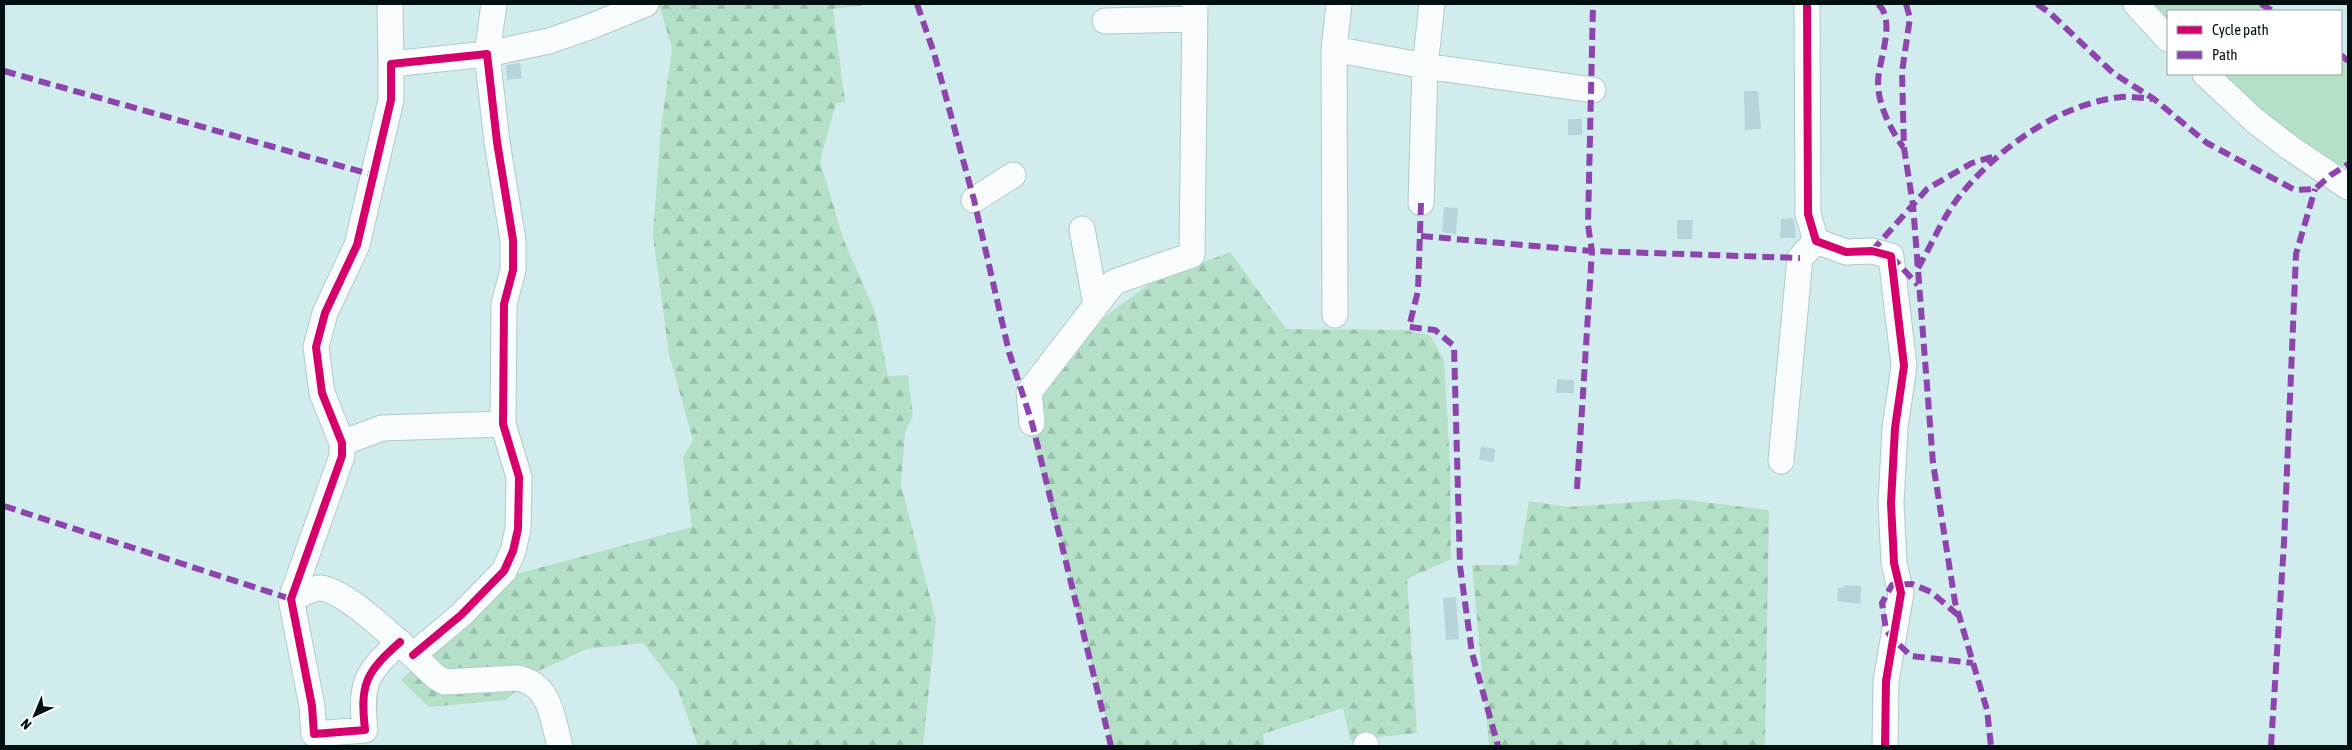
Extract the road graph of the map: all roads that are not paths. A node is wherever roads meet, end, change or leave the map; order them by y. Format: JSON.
{"nodes":[{"id":1,"x":390,"y":4,"type":"edge"},
{"id":2,"x":494,"y":4,"type":"edge"},
{"id":3,"x":646,"y":4,"type":"edge"},
{"id":4,"x":1339,"y":4,"type":"edge"},
{"id":5,"x":1432,"y":4,"type":"edge"},
{"id":6,"x":1807,"y":4,"type":"edge"},
{"id":7,"x":2136,"y":4,"type":"edge"},
{"id":8,"x":1195,"y":11,"type":"edge"},
{"id":9,"x":1105,"y":21,"type":"dead end"},
{"id":10,"x":2167,"y":38,"type":"edge"},
{"id":11,"x":1334,"y":49,"type":"junction"},
{"id":12,"x":487,"y":54,"type":"junction"},
{"id":13,"x":391,"y":64,"type":"junction"},
{"id":14,"x":1425,"y":66,"type":"junction"},
{"id":15,"x":2206,"y":75,"type":"edge"},
{"id":16,"x":1593,"y":90,"type":"dead end"},
{"id":17,"x":1012,"y":175,"type":"dead end"},
{"id":18,"x":2348,"y":188,"type":"edge"},
{"id":19,"x":974,"y":200,"type":"dead end"},
{"id":20,"x":1421,"y":203,"type":"dead end"},
{"id":21,"x":1082,"y":229,"type":"dead end"},
{"id":22,"x":1816,"y":241,"type":"junction"},
{"id":23,"x":1096,"y":305,"type":"junction"},
{"id":24,"x":1335,"y":315,"type":"dead end"},
{"id":25,"x":1032,"y":423,"type":"dead end"},
{"id":26,"x":504,"y":424,"type":"junction"},
{"id":27,"x":342,"y":443,"type":"junction"},
{"id":28,"x":1781,"y":462,"type":"dead end"},
{"id":29,"x":292,"y":599,"type":"junction"},
{"id":30,"x":406,"y":649,"type":"junction"},
{"id":31,"x":367,"y":738,"type":"edge"},
{"id":32,"x":314,"y":740,"type":"edge"},
{"id":33,"x":560,"y":746,"type":"edge"},
{"id":34,"x":1885,"y":746,"type":"edge"}],
"edges":[{"from":1,"to":13,"type":"street"},
{"from":2,"to":12,"type":"street"},
{"from":3,"to":12,"type":"street"},
{"from":4,"to":11,"type":"street"},
{"from":5,"to":14,"type":"street"},
{"from":6,"to":22,"type":"street"},
{"from":7,"to":10,"type":"street"},
{"from":8,"to":9,"type":"street"},
{"from":8,"to":23,"type":"street"},
{"from":11,"to":14,"type":"street"},
{"from":11,"to":24,"type":"street"},
{"from":12,"to":13,"type":"street"},
{"from":12,"to":26,"type":"street"},
{"from":13,"to":27,"type":"street"},
{"from":14,"to":16,"type":"street"},
{"from":14,"to":20,"type":"street"},
{"from":15,"to":18,"type":"street"},
{"from":17,"to":19,"type":"street"},
{"from":21,"to":23,"type":"street"},
{"from":22,"to":28,"type":"street"},
{"from":22,"to":34,"type":"street"},
{"from":23,"to":25,"type":"street"},
{"from":26,"to":27,"type":"street"},
{"from":26,"to":30,"type":"street"},
{"from":27,"to":29,"type":"street"},
{"from":29,"to":30,"type":"street"},
{"from":29,"to":32,"type":"street"},
{"from":30,"to":31,"type":"street"},
{"from":30,"to":33,"type":"street"},
{"from":31,"to":32,"type":"street"}]}
